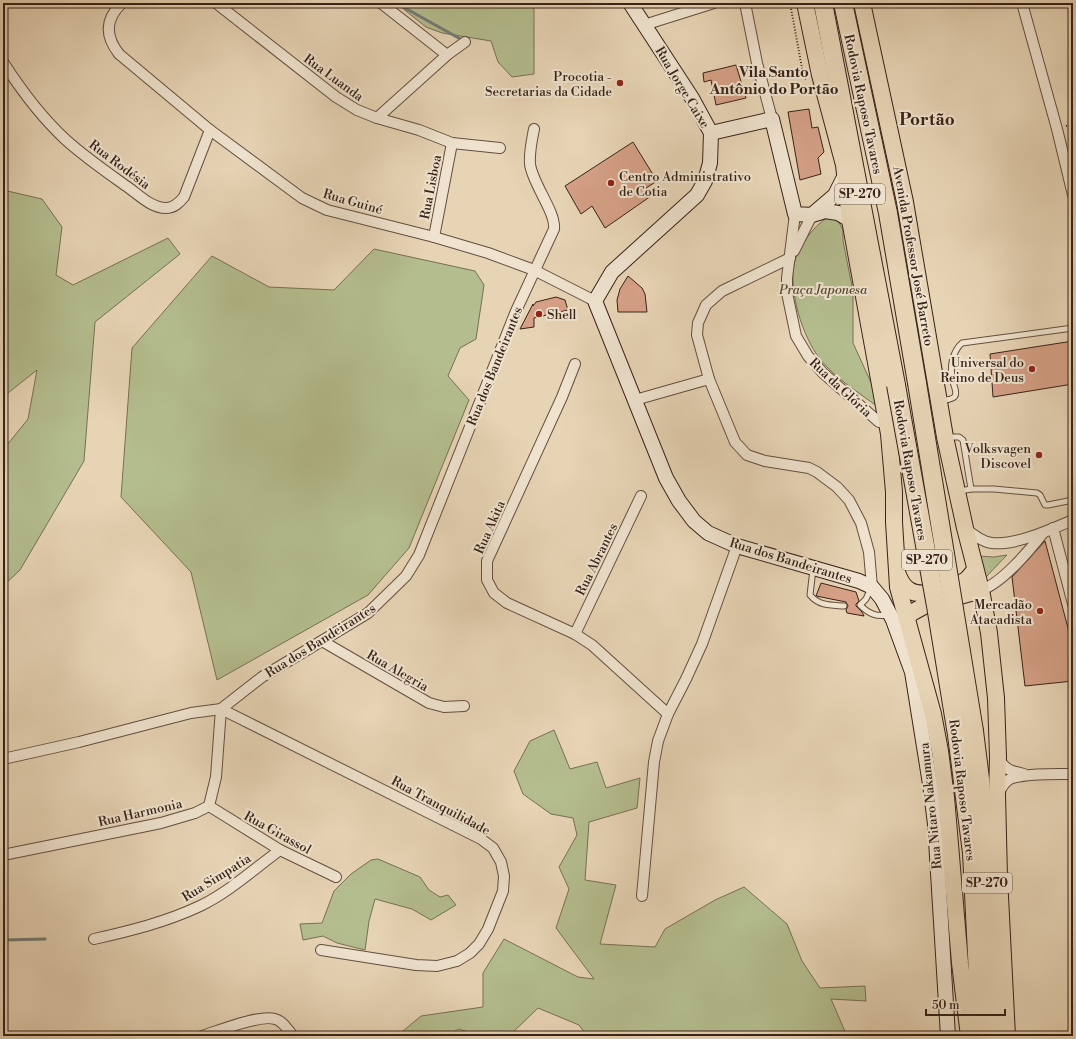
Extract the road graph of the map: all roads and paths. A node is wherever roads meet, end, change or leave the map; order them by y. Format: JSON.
{"nodes":[{"id":1,"x":216,"y":3,"type":"edge"},
{"id":2,"x":381,"y":3,"type":"edge"},
{"id":3,"x":630,"y":3,"type":"edge"},
{"id":4,"x":714,"y":3,"type":"edge"},
{"id":5,"x":745,"y":3,"type":"edge"},
{"id":6,"x":805,"y":3,"type":"edge"},
{"id":7,"x":823,"y":3,"type":"edge"},
{"id":8,"x":843,"y":3,"type":"edge"},
{"id":9,"x":862,"y":3,"type":"edge"},
{"id":10,"x":1022,"y":3,"type":"edge"},
{"id":11,"x":119,"y":5,"type":"edge"},
{"id":12,"x":644,"y":25,"type":"junction"},
{"id":13,"x":465,"y":42,"type":"dead end"},
{"id":14,"x":447,"y":55,"type":"junction"},
{"id":15,"x":3,"y":62,"type":"edge"},
{"id":16,"x":377,"y":118,"type":"junction"},
{"id":17,"x":772,"y":119,"type":"junction"},
{"id":18,"x":534,"y":129,"type":"dead end"},
{"id":19,"x":210,"y":130,"type":"junction"},
{"id":20,"x":711,"y":133,"type":"junction"},
{"id":21,"x":452,"y":143,"type":"junction"},
{"id":22,"x":500,"y":148,"type":"dead end"},
{"id":23,"x":845,"y":175,"type":"junction"},
{"id":24,"x":1073,"y":195,"type":"edge"},
{"id":25,"x":795,"y":214,"type":"junction"},
{"id":26,"x":812,"y":215,"type":"junction"},
{"id":27,"x":850,"y":220,"type":"junction"},
{"id":28,"x":434,"y":237,"type":"junction"},
{"id":29,"x":790,"y":258,"type":"junction"},
{"id":30,"x":534,"y":270,"type":"junction"},
{"id":31,"x":595,"y":301,"type":"junction"},
{"id":32,"x":1073,"y":328,"type":"edge"},
{"id":33,"x":575,"y":364,"type":"dead end"},
{"id":34,"x":709,"y":379,"type":"junction"},
{"id":35,"x":635,"y":400,"type":"junction"},
{"id":36,"x":939,"y":401,"type":"junction"},
{"id":37,"x":884,"y":428,"type":"junction"},
{"id":38,"x":964,"y":490,"type":"junction"},
{"id":39,"x":641,"y":496,"type":"dead end"},
{"id":40,"x":1073,"y":500,"type":"edge"},
{"id":41,"x":1073,"y":520,"type":"edge"},
{"id":42,"x":965,"y":528,"type":"junction"},
{"id":43,"x":1053,"y":528,"type":"junction"},
{"id":44,"x":1043,"y":533,"type":"junction"},
{"id":45,"x":737,"y":546,"type":"junction"},
{"id":46,"x":814,"y":568,"type":"junction"},
{"id":47,"x":975,"y":570,"type":"junction"},
{"id":48,"x":897,"y":574,"type":"junction"},
{"id":49,"x":872,"y":587,"type":"junction"},
{"id":50,"x":981,"y":590,"type":"junction"},
{"id":51,"x":960,"y":597,"type":"junction"},
{"id":52,"x":1073,"y":604,"type":"edge"},
{"id":53,"x":844,"y":606,"type":"dead end"},
{"id":54,"x":985,"y":611,"type":"junction"},
{"id":55,"x":898,"y":616,"type":"junction"},
{"id":56,"x":575,"y":634,"type":"junction"},
{"id":57,"x":322,"y":641,"type":"junction"},
{"id":58,"x":464,"y":706,"type":"dead end"},
{"id":59,"x":221,"y":709,"type":"junction"},
{"id":60,"x":668,"y":714,"type":"junction"},
{"id":61,"x":998,"y":757,"type":"junction"},
{"id":62,"x":3,"y":759,"type":"edge"},
{"id":63,"x":1073,"y":774,"type":"edge"},
{"id":64,"x":1030,"y":775,"type":"junction"},
{"id":65,"x":997,"y":794,"type":"junction"},
{"id":66,"x":209,"y":806,"type":"junction"},
{"id":67,"x":280,"y":850,"type":"junction"},
{"id":68,"x":3,"y":855,"type":"edge"},
{"id":69,"x":336,"y":877,"type":"dead end"},
{"id":70,"x":642,"y":896,"type":"dead end"},
{"id":71,"x":94,"y":939,"type":"dead end"},
{"id":72,"x":321,"y":950,"type":"dead end"},
{"id":73,"x":202,"y":1036,"type":"edge"},
{"id":74,"x":293,"y":1036,"type":"edge"},
{"id":75,"x":948,"y":1036,"type":"edge"},
{"id":76,"x":969,"y":1036,"type":"edge"},
{"id":77,"x":981,"y":1036,"type":"edge"},
{"id":78,"x":998,"y":1036,"type":"edge"},
{"id":79,"x":1007,"y":1036,"type":"edge"}],
"edges":[{"from":1,"to":16,"type":"street","name":"Rua Luanda"},
{"from":2,"to":14,"type":"street"},
{"from":3,"to":12,"type":"main road","name":"Rua Jorge Caixe"},
{"from":4,"to":12,"type":"street"},
{"from":5,"to":17,"type":"street"},
{"from":6,"to":23,"type":"highway"},
{"from":7,"to":77,"type":"highway","name":"Rodovia Raposo Tavares","number":"SP-270","bridge":true},
{"from":8,"to":78,"type":"highway","name":"Rodovia Raposo Tavares","number":"SP-270","bridge":true},
{"from":9,"to":36,"type":"highway","name":"Avenida Professor José Barreto"},
{"from":10,"to":24,"type":"street"},
{"from":11,"to":19,"type":"street","name":"Rua Guiné"},
{"from":12,"to":20,"type":"main road","name":"Rua Jorge Caixe"},
{"from":13,"to":14,"type":"street"},
{"from":14,"to":16,"type":"street"},
{"from":15,"to":19,"type":"street","name":"Rua Rodésia"},
{"from":16,"to":21,"type":"street","name":"Rua Luanda"},
{"from":17,"to":20,"type":"main road"},
{"from":17,"to":25,"type":"main road"},
{"from":18,"to":30,"type":"street","name":"Rua dos Bandeirantes"},
{"from":19,"to":28,"type":"street","name":"Rua Guiné"},
{"from":20,"to":31,"type":"main road","name":"Rua Jorge Caixe"},
{"from":21,"to":22,"type":"street","name":"Rua Luanda"},
{"from":21,"to":28,"type":"street","name":"Rua Lisboa"},
{"from":23,"to":26,"type":"main road"},
{"from":23,"to":27,"type":"highway"},
{"from":25,"to":26,"type":"main road"},
{"from":25,"to":29,"type":"street","name":"Rua da Glória"},
{"from":26,"to":27,"type":"main road"},
{"from":26,"to":29,"type":"street"},
{"from":27,"to":37,"type":"highway"},
{"from":28,"to":30,"type":"street","name":"Rua Guiné"},
{"from":29,"to":34,"type":"street"},
{"from":29,"to":37,"type":"street","name":"Rua da Glória"},
{"from":30,"to":31,"type":"street","name":"Rua Guiné"},
{"from":30,"to":57,"type":"street","name":"Rua dos Bandeirantes"},
{"from":31,"to":35,"type":"main road","name":"Rua dos Bandeirantes"},
{"from":32,"to":36,"type":"lane"},
{"from":33,"to":56,"type":"street","name":"Rua Akita"},
{"from":34,"to":35,"type":"street"},
{"from":34,"to":49,"type":"street"},
{"from":35,"to":45,"type":"main road","name":"Rua dos Bandeirantes"},
{"from":36,"to":38,"type":"highway","name":"Avenida Professor José Barreto"},
{"from":37,"to":48,"type":"highway"},
{"from":38,"to":40,"type":"lane"},
{"from":38,"to":42,"type":"highway","name":"Avenida Professor José Barreto"},
{"from":39,"to":56,"type":"street","name":"Rua Abrantes"},
{"from":41,"to":43,"type":"street"},
{"from":42,"to":44,"type":"street"},
{"from":42,"to":47,"type":"highway","name":"Avenida Professor José Barreto"},
{"from":43,"to":44,"type":"street"},
{"from":43,"to":52,"type":"street"},
{"from":44,"to":50,"type":"street"},
{"from":45,"to":46,"type":"main road","name":"Rua dos Bandeirantes"},
{"from":45,"to":60,"type":"street"},
{"from":46,"to":49,"type":"main road","name":"Rua dos Bandeirantes"},
{"from":46,"to":53,"type":"lane"},
{"from":47,"to":48,"type":"highway"},
{"from":47,"to":50,"type":"highway","name":"Avenida Professor José Barreto"},
{"from":48,"to":55,"type":"highway"},
{"from":49,"to":55,"type":"main road","name":"Rua Nitaro Nakamura"},
{"from":49,"to":55,"type":"lane"},
{"from":50,"to":51,"type":"highway"},
{"from":50,"to":54,"type":"highway","name":"Avenida Professor José Barreto"},
{"from":51,"to":54,"type":"highway"},
{"from":51,"to":55,"type":"highway"},
{"from":54,"to":61,"type":"highway","name":"Avenida Professor José Barreto"},
{"from":55,"to":75,"type":"main road","name":"Rua Nitaro Nakamura"},
{"from":55,"to":76,"type":"highway"},
{"from":56,"to":60,"type":"street","name":"Rua Akita"},
{"from":57,"to":58,"type":"street","name":"Rua Alegria"},
{"from":57,"to":59,"type":"street","name":"Rua dos Bandeirantes"},
{"from":59,"to":62,"type":"street"},
{"from":59,"to":66,"type":"street"},
{"from":59,"to":72,"type":"street","name":"Rua Tranquilidade"},
{"from":60,"to":70,"type":"street"},
{"from":61,"to":64,"type":"street"},
{"from":61,"to":65,"type":"highway","name":"Avenida Professor José Barreto"},
{"from":63,"to":64,"type":"street"},
{"from":64,"to":65,"type":"street"},
{"from":65,"to":79,"type":"highway","name":"Avenida Professor José Barreto"},
{"from":66,"to":67,"type":"street","name":"Rua Girassol"},
{"from":66,"to":68,"type":"street","name":"Rua Harmonia"},
{"from":67,"to":69,"type":"street","name":"Rua Girassol"},
{"from":67,"to":71,"type":"street","name":"Rua Simpatia"},
{"from":73,"to":74,"type":"street"}]}
